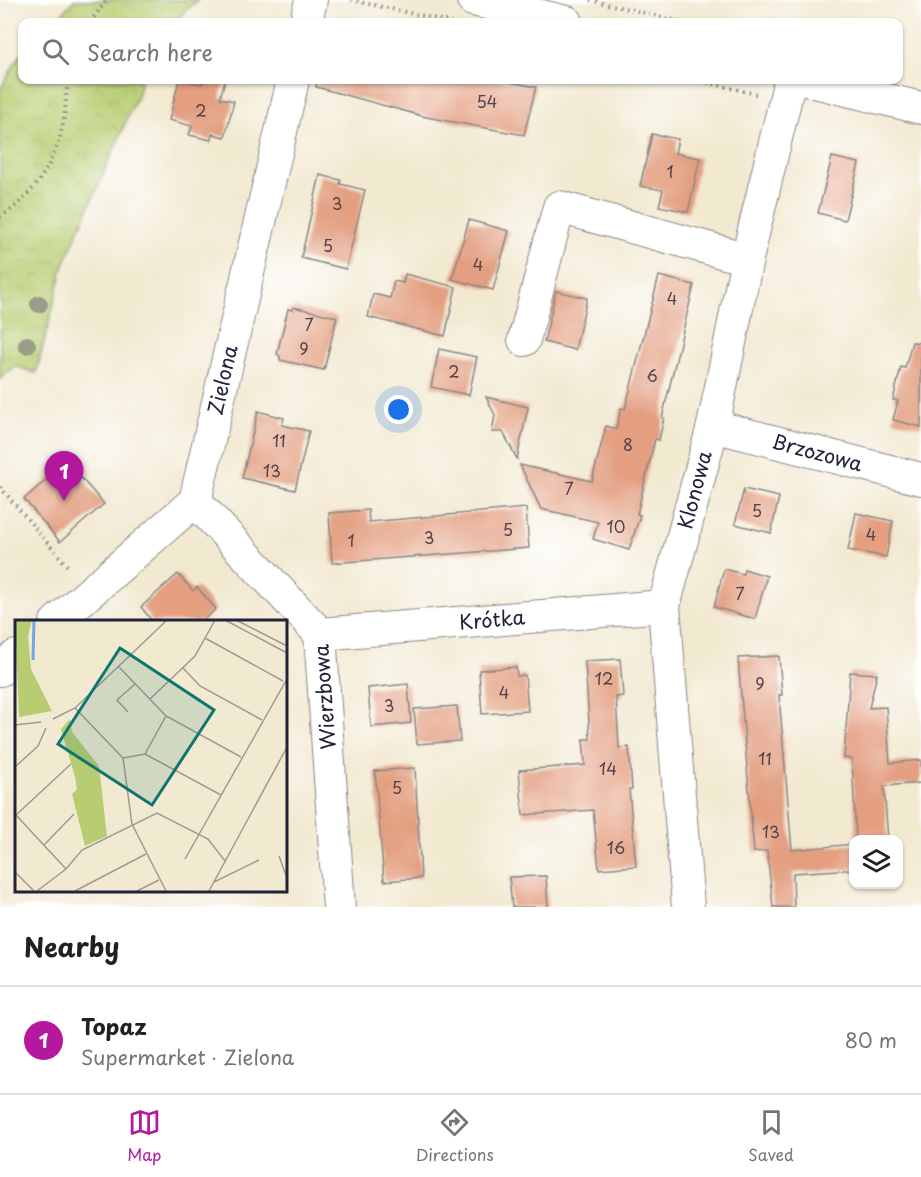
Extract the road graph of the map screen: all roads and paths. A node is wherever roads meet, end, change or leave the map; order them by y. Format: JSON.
{"nodes":[{"id":1,"x":107,"y":0,"type":"edge"},
{"id":2,"x":311,"y":0,"type":"edge"},
{"id":3,"x":351,"y":0,"type":"edge"},
{"id":4,"x":473,"y":0,"type":"edge"},
{"id":5,"x":590,"y":0,"type":"edge"},
{"id":6,"x":93,"y":18,"type":"edge"},
{"id":7,"x":307,"y":18,"type":"edge"},
{"id":8,"x":433,"y":18,"type":"edge"},
{"id":9,"x":550,"y":18,"type":"edge"},
{"id":10,"x":666,"y":18,"type":"edge"},
{"id":11,"x":68,"y":84,"type":"edge"},
{"id":12,"x":291,"y":84,"type":"edge"},
{"id":13,"x":713,"y":84,"type":"edge"},
{"id":14,"x":789,"y":84,"type":"edge"},
{"id":15,"x":822,"y":84,"type":"edge"},
{"id":16,"x":758,"y":101,"type":"dead end"},
{"id":17,"x":921,"y":108,"type":"edge"},
{"id":18,"x":0,"y":217,"type":"edge"},
{"id":19,"x":747,"y":260,"type":"junction"},
{"id":20,"x":524,"y":340,"type":"dead end"},
{"id":21,"x":713,"y":426,"type":"junction"},
{"id":22,"x":921,"y":479,"type":"edge"},
{"id":23,"x":0,"y":488,"type":"edge"},
{"id":24,"x":195,"y":501,"type":"junction"},
{"id":25,"x":90,"y":592,"type":"junction"},
{"id":26,"x":664,"y":606,"type":"junction"},
{"id":27,"x":58,"y":620,"type":"edge"},
{"id":28,"x":320,"y":634,"type":"junction"},
{"id":29,"x":15,"y":657,"type":"edge"},
{"id":30,"x":0,"y":670,"type":"edge"},
{"id":31,"x":339,"y":907,"type":"edge"},
{"id":32,"x":688,"y":907,"type":"edge"}],
"edges":[{"from":1,"to":6,"type":"path"},
{"from":2,"to":7,"type":"street"},
{"from":3,"to":8,"type":"path"},
{"from":4,"to":9,"type":"street"},
{"from":5,"to":10,"type":"path"},
{"from":11,"to":18,"type":"path"},
{"from":12,"to":24,"type":"street","name":"Zielona"},
{"from":13,"to":16,"type":"path"},
{"from":14,"to":19,"type":"street","name":"Klonowa"},
{"from":15,"to":17,"type":"street"},
{"from":19,"to":20,"type":"street"},
{"from":19,"to":21,"type":"street","name":"Klonowa"},
{"from":21,"to":22,"type":"street","name":"Brzozowa"},
{"from":21,"to":26,"type":"street","name":"Klonowa"},
{"from":23,"to":25,"type":"path"},
{"from":24,"to":25,"type":"street"},
{"from":24,"to":28,"type":"street","name":"Wierzbowa"},
{"from":25,"to":27,"type":"street"},
{"from":26,"to":28,"type":"street","name":"Krótka"},
{"from":26,"to":32,"type":"street","name":"Klonowa"},
{"from":28,"to":31,"type":"street","name":"Wierzbowa"},
{"from":29,"to":30,"type":"street"}]}
